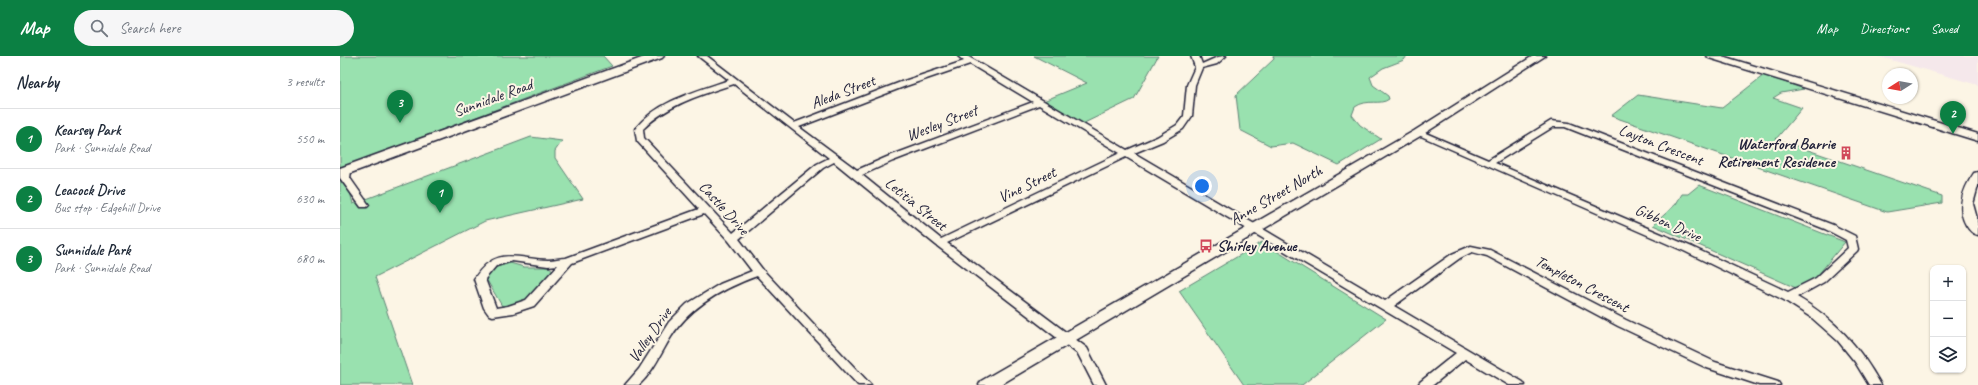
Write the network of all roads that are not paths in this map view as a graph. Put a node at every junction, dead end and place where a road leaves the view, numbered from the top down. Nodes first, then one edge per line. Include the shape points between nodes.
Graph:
1 (658, 56) edge
2 (702, 56) edge
3 (962, 56) edge
4 (1195, 56) edge
5 (1222, 56) edge
6 (1540, 56) edge
7 (1712, 56) edge
8 (971, 61) junction
9 (1199, 67) junction
10 (735, 81) junction
11 (1040, 102) junction
12 (793, 126) junction
13 (1418, 133) junction
14 (1978, 138) edge
15 (1128, 153) junction
16 (835, 158) junction
17 (1489, 163) junction
18 (343, 172) edge
19 (856, 174) junction
20 (1978, 176) edge
21 (364, 205) dead end
22 (705, 210) junction
23 (1254, 227) junction
24 (1978, 231) edge
25 (733, 239) junction
26 (940, 243) junction
27 (568, 261) junction
28 (759, 272) junction
29 (1788, 297) junction
30 (1386, 306) junction
31 (1065, 339) junction
32 (1466, 352) junction
33 (631, 385) edge
34 (865, 385) edge
35 (986, 385) edge
36 (1100, 385) edge
37 (1424, 385) edge
38 (1519, 385) edge
39 (1774, 385) edge
40 (1875, 385) edge

1 - 18 main road, Sunnidale Road
2 - 10 street, Letitia Street
3 - 8 street
4 - 9 street
5 - 9 street
6 - 13 street, Anne Street North
7 - 14 street
8 - 11 street
8 - 12 street, Aleda Street
9 - 15 street, Vine Street via 1191,85 1188,116 1180,127
10 - 12 street, Letitia Street
10 - 22 street, Castle Drive via 662,110 647,119 639,129 640,139
11 - 15 street
11 - 19 street, Wesley Street
12 - 16 street, Letitia Street
13 - 17 street, Gibbon Drive
13 - 23 street, Anne Street North
15 - 23 street
15 - 26 street, Vine Street
16 - 19 street, Letitia Street
16 - 25 street via 820,166
17 - 29 street, Gibbon Drive
17 - 29 street, Layton Crescent via 1551,124 1566,125 1814,221 1851,238 1853,249 1820,280
18 - 21 street
19 - 26 street, Letitia Street
20 - 24 street via 1972,183 1966,211
22 - 25 street, Castle Drive
22 - 27 street
23 - 30 street
23 - 31 street, Anne Street North
25 - 28 street, Castle Drive
26 - 31 street, Letitia Street
27 - 27 street via 548,263 512,258 492,264 479,280 490,308 493,312 530,303
28 - 33 street, Valley Drive via 740,278 696,302 674,324 639,378
28 - 34 street, Castle Drive
29 - 40 street, Gibbon Drive via 1832,329 1857,355
30 - 32 street
30 - 39 street, Templeton Crescent via 1456,256 1471,249 1490,253 1622,323 1711,365
31 - 35 street, Anne Street North
31 - 36 street, Letitia Street via 1083,351
32 - 37 street
32 - 38 street

